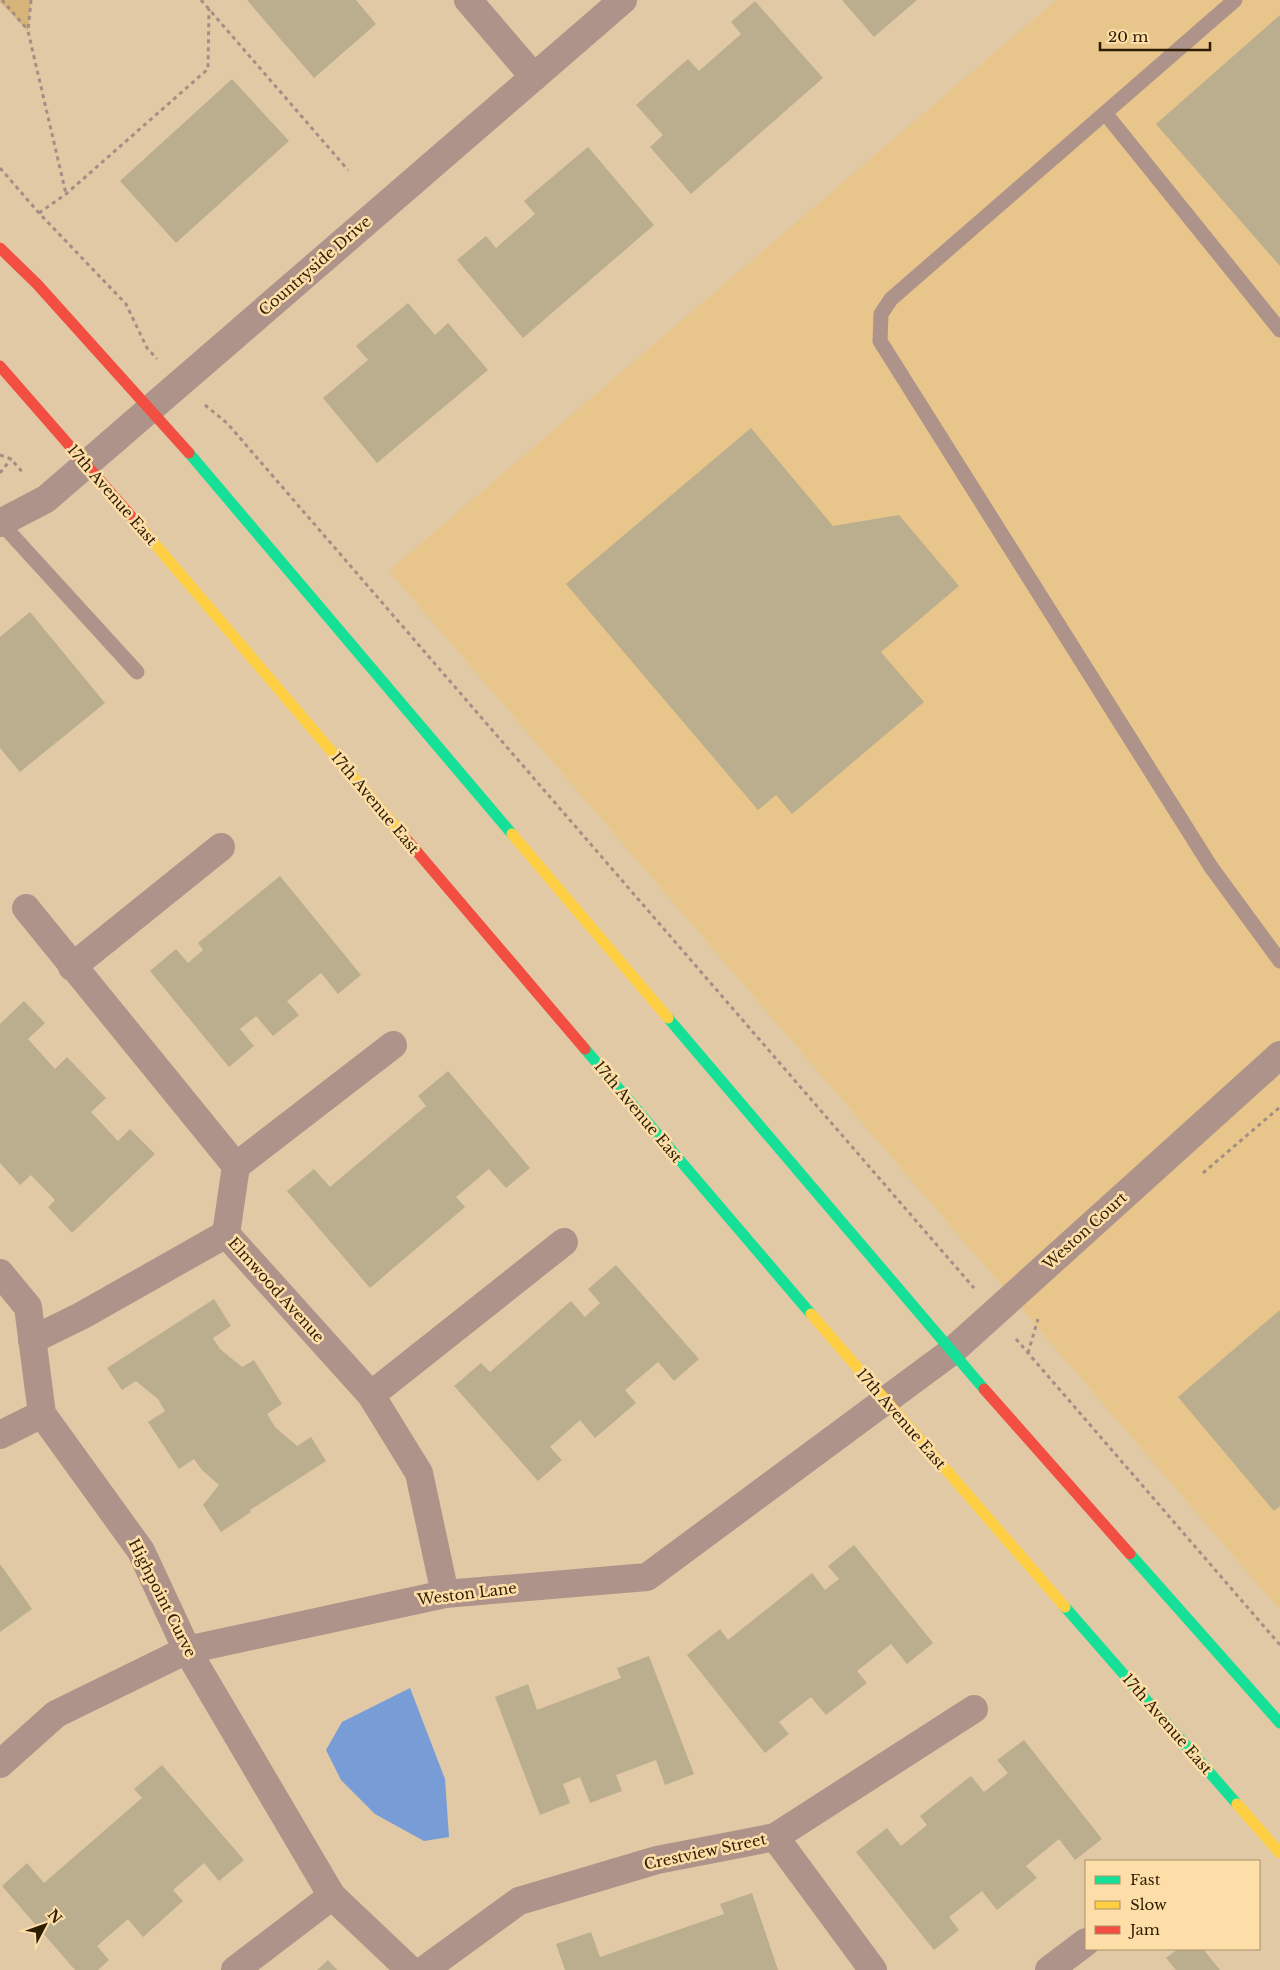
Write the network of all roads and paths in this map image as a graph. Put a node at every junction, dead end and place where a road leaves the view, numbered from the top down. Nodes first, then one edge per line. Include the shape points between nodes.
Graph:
1 (2, 0) edge
2 (31, 0) edge
3 (202, 0) edge
4 (468, 0) edge
5 (623, 0) edge
6 (1235, 0) edge
7 (209, 9) junction
8 (28, 30) junction
9 (534, 77) junction
10 (1105, 113) junction
11 (0, 168) edge
12 (348, 170) dead end
13 (66, 194) junction
14 (39, 213) junction
15 (0, 248) edge
16 (1280, 330) edge
17 (0, 366) edge
18 (179, 383) junction
19 (149, 409) junction
20 (11, 459) dead end
21 (86, 464) junction
22 (0, 473) edge
23 (0, 523) edge
24 (137, 672) dead end
25 (221, 848) dead end
26 (26, 908) dead end
27 (1280, 961) edge
28 (72, 967) junction
29 (393, 1045) dead end
30 (1280, 1056) edge
31 (236, 1166) junction
32 (226, 1234) junction
33 (564, 1242) dead end
34 (0, 1273) edge
35 (994, 1313) junction
36 (32, 1340) junction
37 (951, 1352) junction
38 (371, 1396) junction
39 (885, 1401) junction
40 (42, 1414) junction
41 (0, 1435) edge
42 (445, 1594) junction
43 (1280, 1645) edge
44 (187, 1650) junction
45 (974, 1708) dead end
46 (1280, 1723) edge
47 (0, 1764) edge
48 (775, 1837) junction
49 (1280, 1853) edge
50 (332, 1896) junction
51 (1085, 1943) edge
52 (235, 1970) edge
53 (410, 1970) edge
54 (424, 1970) edge
55 (873, 1970) edge
56 (1049, 1970) edge

1 - 8 path
2 - 8 path
3 - 7 path
4 - 9 street
5 - 9 street, Countryside Drive
6 - 10 lane
7 - 12 path
7 - 13 path via 208,69
8 - 13 path
9 - 18 street, Countryside Drive
10 - 16 lane
10 - 27 lane via 891,299 881,314 880,341 1211,867
11 - 14 path
13 - 14 path
14 - 18 path via 126,304 146,348
15 - 19 street via 37,284
17 - 21 street, 17th Avenue East
18 - 19 street, Countryside Drive
18 - 35 path via 227,423
19 - 21 street, Countryside Drive
19 - 37 street
20 - 22 path
21 - 23 street, Countryside Drive via 46,499
21 - 39 street, 17th Avenue East
23 - 24 lane
25 - 28 street
26 - 28 street
28 - 31 street
29 - 31 street
30 - 35 street, Weston Court
31 - 32 street, Elmwood Avenue
32 - 36 street
32 - 38 street, Elmwood Avenue
33 - 38 street
34 - 36 street, Highpoint Curve via 28,1307
35 - 37 street, Weston Court
35 - 43 path
36 - 40 street, Highpoint Curve
37 - 39 street, Weston Court
37 - 46 street
38 - 42 street, Elmwood Avenue via 419,1473
39 - 42 street, Weston Lane via 647,1577
39 - 49 street, 17th Avenue East
40 - 41 street
40 - 44 street, Highpoint Curve via 141,1551
42 - 44 street, Weston Lane
44 - 47 street, Weston Lane via 56,1714
44 - 50 street, Highpoint Curve
45 - 48 street, Crestview Street
48 - 54 street, Crestview Street via 657,1860 519,1901
48 - 55 street
50 - 52 street
50 - 53 street, Highpoint Curve
51 - 56 street

